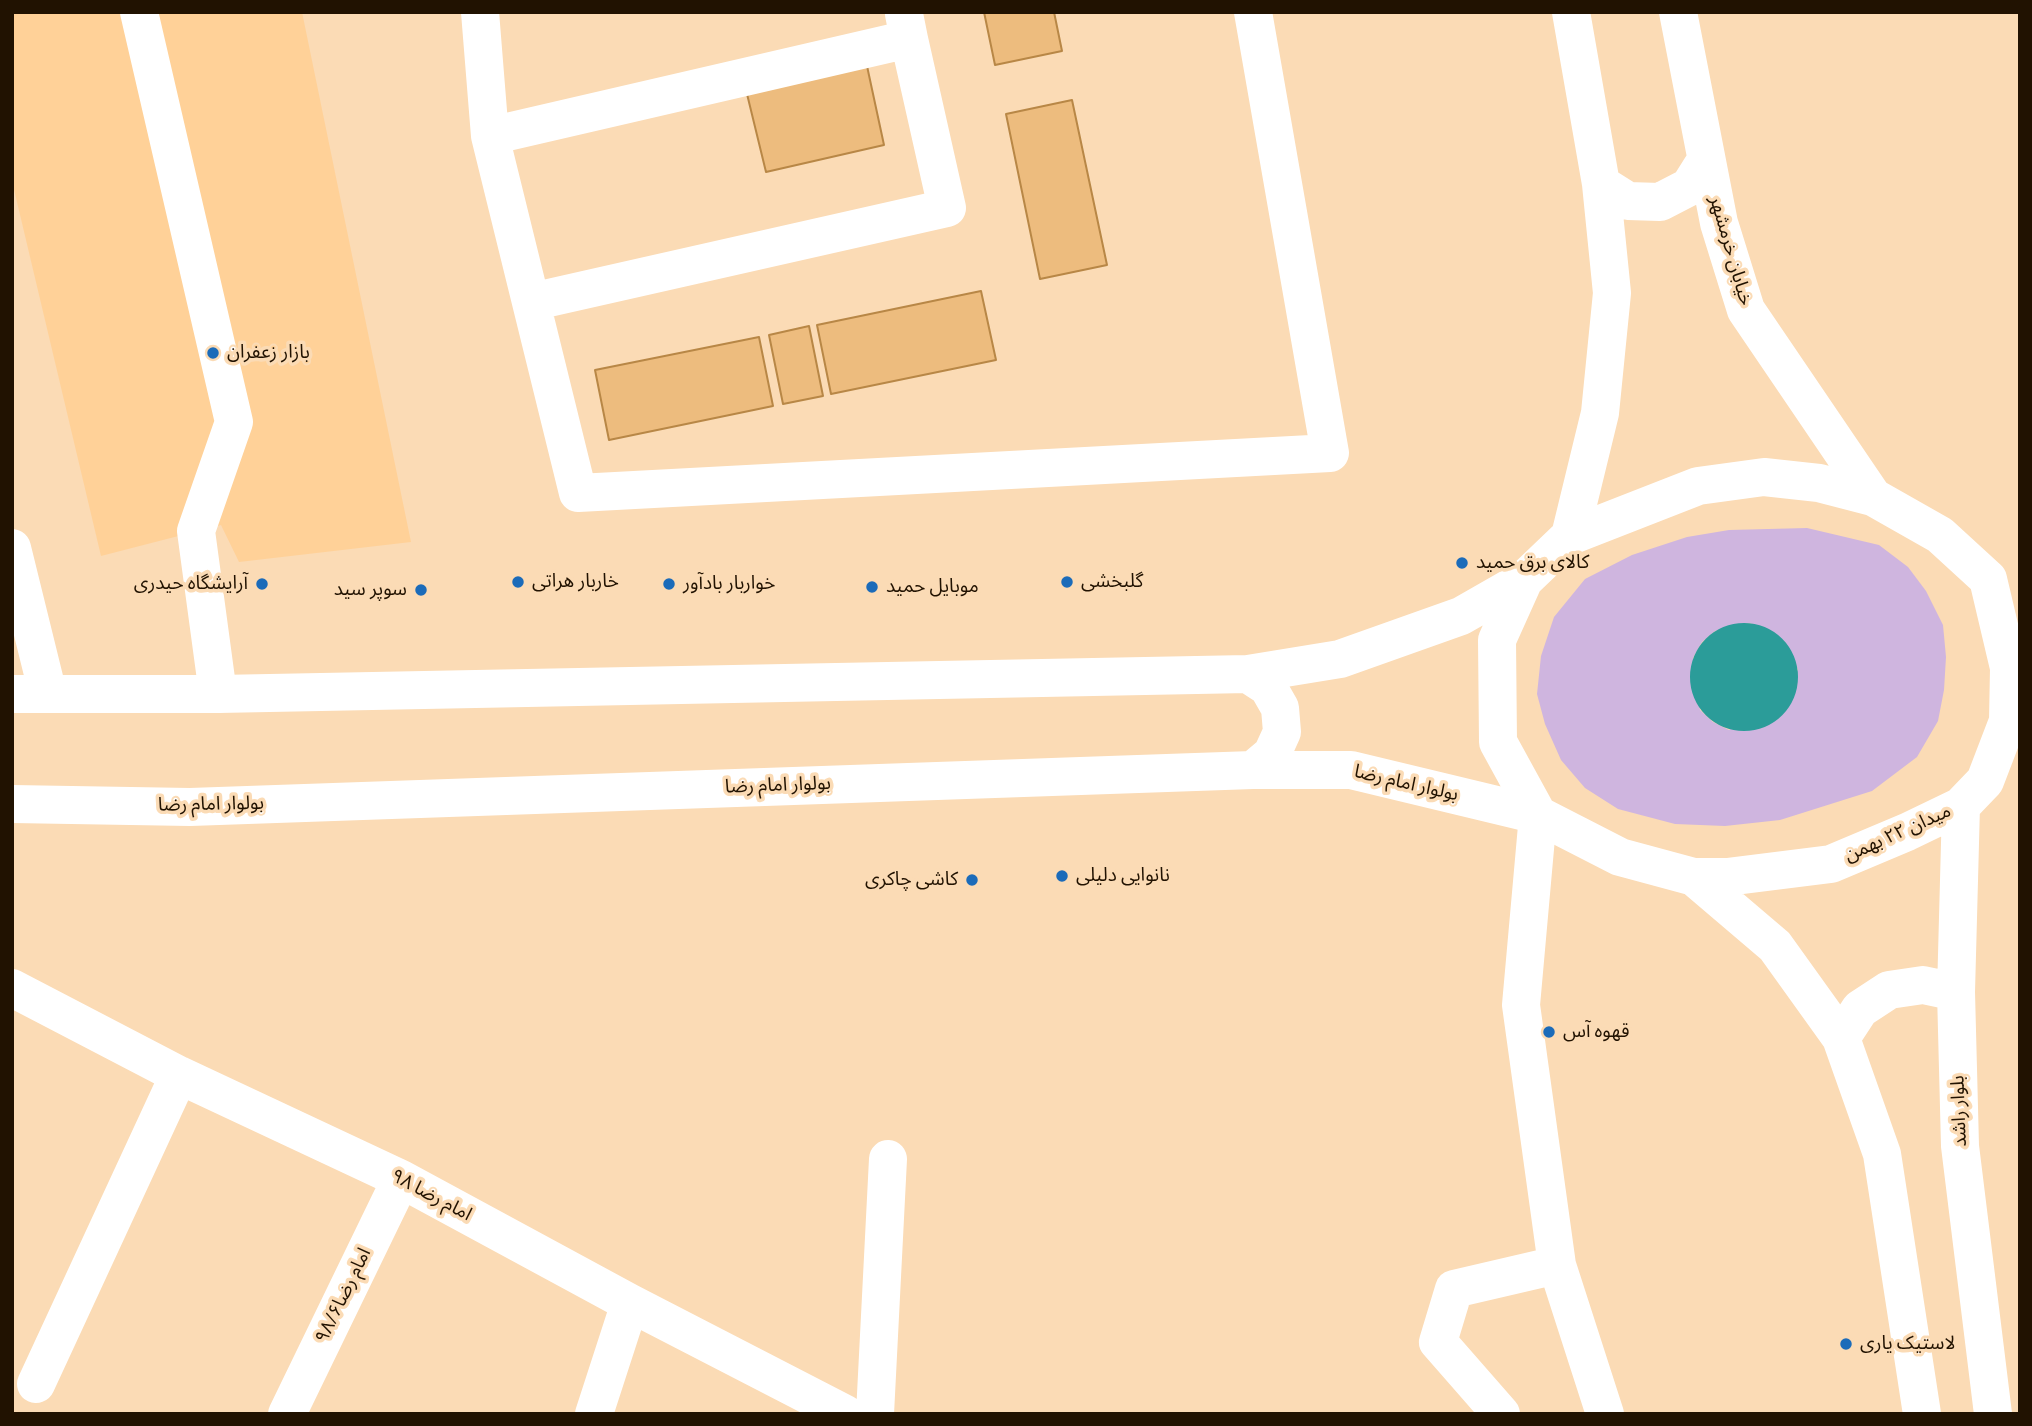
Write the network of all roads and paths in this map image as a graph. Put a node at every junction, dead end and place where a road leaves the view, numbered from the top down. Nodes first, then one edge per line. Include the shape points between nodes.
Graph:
1 (139, 12) edge
2 (480, 12) edge
3 (1253, 12) edge
4 (1571, 12) edge
5 (1678, 12) edge
6 (906, 25) edge
7 (490, 136) junction
8 (1706, 160) junction
9 (1601, 184) junction
10 (531, 302) junction
11 (1873, 497) junction
12 (1570, 536) junction
13 (12, 548) edge
14 (1524, 580) junction
15 (2004, 580) edge
16 (1248, 674) junction
17 (30, 694) edge
18 (218, 694) junction
19 (1253, 770) junction
20 (1989, 786) edge
21 (12, 804) edge
22 (1538, 816) junction
23 (1694, 877) junction
24 (12, 988) edge
25 (1956, 992) junction
26 (1840, 1038) junction
27 (179, 1075) junction
28 (888, 1159) dead end
29 (401, 1179) junction
30 (1557, 1265) junction
31 (630, 1303) junction
32 (36, 1384) dead end
33 (287, 1414) edge
34 (594, 1414) edge
35 (845, 1414) edge
36 (875, 1414) edge
37 (1501, 1414) edge
38 (1605, 1414) edge
39 (1922, 1414) edge
40 (1993, 1414) edge

1 - 18 main road via 234,422 196,531
2 - 7 main road
3 - 10 main road via 1330,453 578,493
4 - 9 main road
5 - 8 main road, خیابان خرمشهر
6 - 7 main road
6 - 10 main road via 947,208
7 - 10 main road
8 - 9 main road via 1689,187 1660,202 1628,201
8 - 11 main road, خیابان خرمشهر via 1719,223 1746,310
9 - 12 main road via 1612,293 1600,413
11 - 12 main road via 1819,482 1764,477 1698,486
11 - 15 main road via 1940,535
12 - 14 main road
13 - 17 main road
14 - 16 main road via 1461,616 1340,659
14 - 22 main road via 1497,640 1498,742
15 - 20 main road via 2008,721
16 - 18 main road
16 - 19 main road via 1268,687 1280,708 1282,732 1272,754
17 - 18 main road
19 - 21 main road, بولوار امام رضا via 190,807
19 - 22 main road, بولوار امام رضا via 1351,770
20 - 23 main road, میدان ۲۲ بهمن via 1907,832 1831,864
20 - 25 main road, بلوار راشد
22 - 23 main road, میدان ۲۲ بهمن via 1620,857
22 - 30 main road via 1521,1005
23 - 26 main road via 1775,946
24 - 27 main road, امام رضا ۹۸
25 - 26 main road via 1923,985 1889,990 1860,1009
25 - 40 main road, بلوار راشد via 1960,1146
26 - 39 main road via 1882,1154
27 - 29 main road, امام رضا ۹۸
27 - 32 main road
28 - 36 main road
29 - 31 main road, امام رضا ۹۸
29 - 33 main road, امام رضا۹۸/۶
30 - 37 main road via 1454,1289 1438,1342
30 - 38 main road
31 - 34 main road
31 - 35 main road, امام رضا ۹۸

